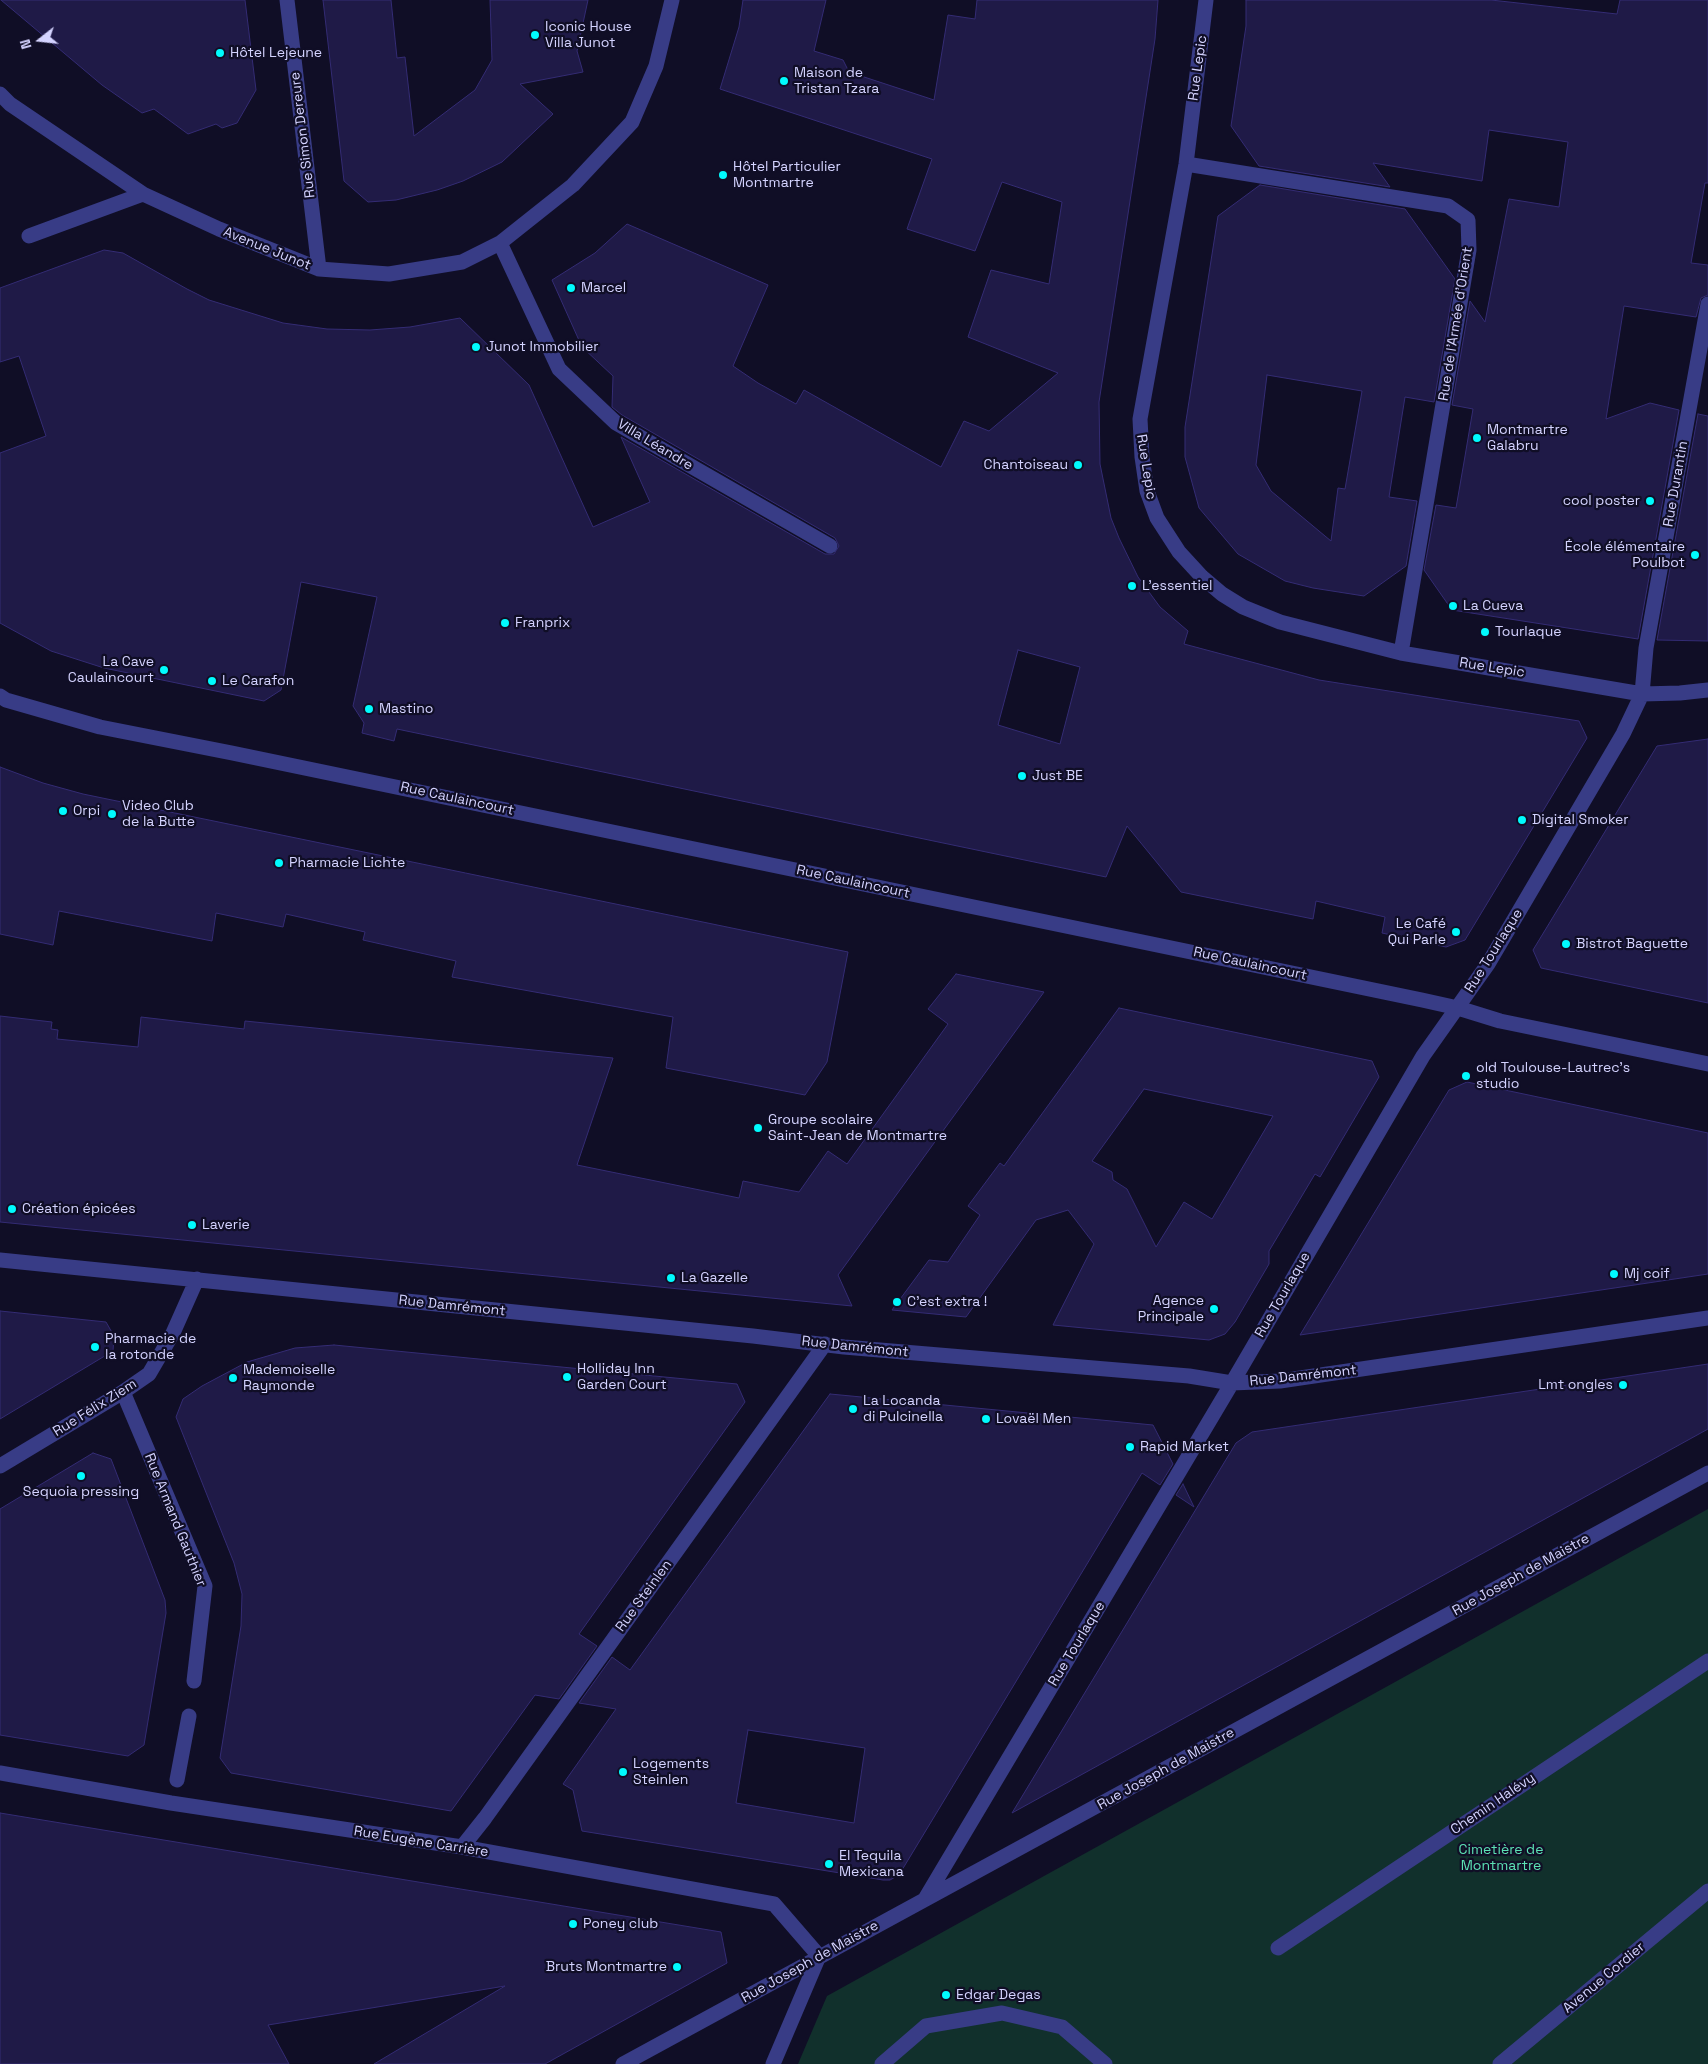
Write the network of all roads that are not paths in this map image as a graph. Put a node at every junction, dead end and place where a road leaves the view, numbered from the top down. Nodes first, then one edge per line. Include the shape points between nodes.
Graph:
1 (287, 0) edge
2 (672, 0) edge
3 (1206, 0) edge
4 (0, 94) edge
5 (1186, 164) junction
6 (143, 194) junction
7 (29, 236) dead end
8 (500, 243) junction
9 (319, 269) junction
10 (1708, 304) edge
11 (830, 546) dead end
12 (1401, 653) junction
13 (1708, 690) edge
14 (1642, 694) junction
15 (0, 696) edge
16 (1458, 1008) junction
17 (1708, 1064) edge
18 (0, 1260) edge
19 (197, 1279) junction
20 (1708, 1318) edge
21 (825, 1344) junction
22 (1232, 1383) junction
23 (123, 1392) junction
24 (0, 1466) edge
25 (1708, 1473) edge
26 (1708, 1661) edge
27 (194, 1681) dead end
28 (190, 1716) dead end
29 (0, 1773) edge
30 (177, 1780) dead end
31 (462, 1848) junction
32 (1708, 1891) edge
33 (925, 1899) junction
34 (1278, 1948) dead end
35 (819, 1956) junction
36 (623, 2064) edge
37 (773, 2064) edge
38 (882, 2064) edge
39 (1104, 2064) edge
40 (1500, 2064) edge

1 - 9 street, Rue Simon Dereure
2 - 8 street, Avenue Junot via 656,66 632,122 573,185
3 - 5 street, Rue Lepic
4 - 6 street, Avenue Junot
5 - 12 street, Rue Lepic via 1140,419 1142,457 1157,518 1179,552 1202,577 1243,607 1280,622
5 - 12 street, Rue de l'Armée d'Orient via 1448,206 1468,220 1469,250
6 - 7 street
6 - 9 street, Avenue Junot via 219,230
8 - 9 street, Avenue Junot via 462,262 389,274
8 - 11 street, Villa Léandre via 560,369 616,423
10 - 14 street, Rue Durantin via 1646,648
12 - 14 street, Rue Lepic
13 - 14 street, Rue Lepic
14 - 16 street, Rue Tourlaque via 1598,777 1488,964
15 - 16 street, Rue Caulaincourt via 100,727
16 - 17 street, Rue Caulaincourt via 1500,1020
16 - 22 street, Rue Tourlaque via 1423,1056
18 - 19 street, Rue Damrémont
19 - 21 street, Rue Damrémont
19 - 23 street, Rue Félix Ziem via 173,1333 149,1374
20 - 22 street, Rue Damrémont via 1280,1381
21 - 22 street, Rue Damrémont via 1189,1376
21 - 31 street, Rue Steinlen
22 - 33 street, Rue Tourlaque
23 - 24 street, Rue Félix Ziem
23 - 27 street, Rue Armand Gauthier via 205,1586
25 - 33 street, Rue Joseph de Maistre
26 - 34 street, Chemin Halévy
28 - 30 street
29 - 31 street, Rue Eugène Carrière
31 - 35 street, Rue Eugène Carrière via 774,1904
32 - 40 street, Avenue Cordier
33 - 35 street, Rue Joseph de Maistre
35 - 36 street, Rue Joseph de Maistre
35 - 37 street
38 - 39 street via 926,2026 1002,2013 1062,2027

